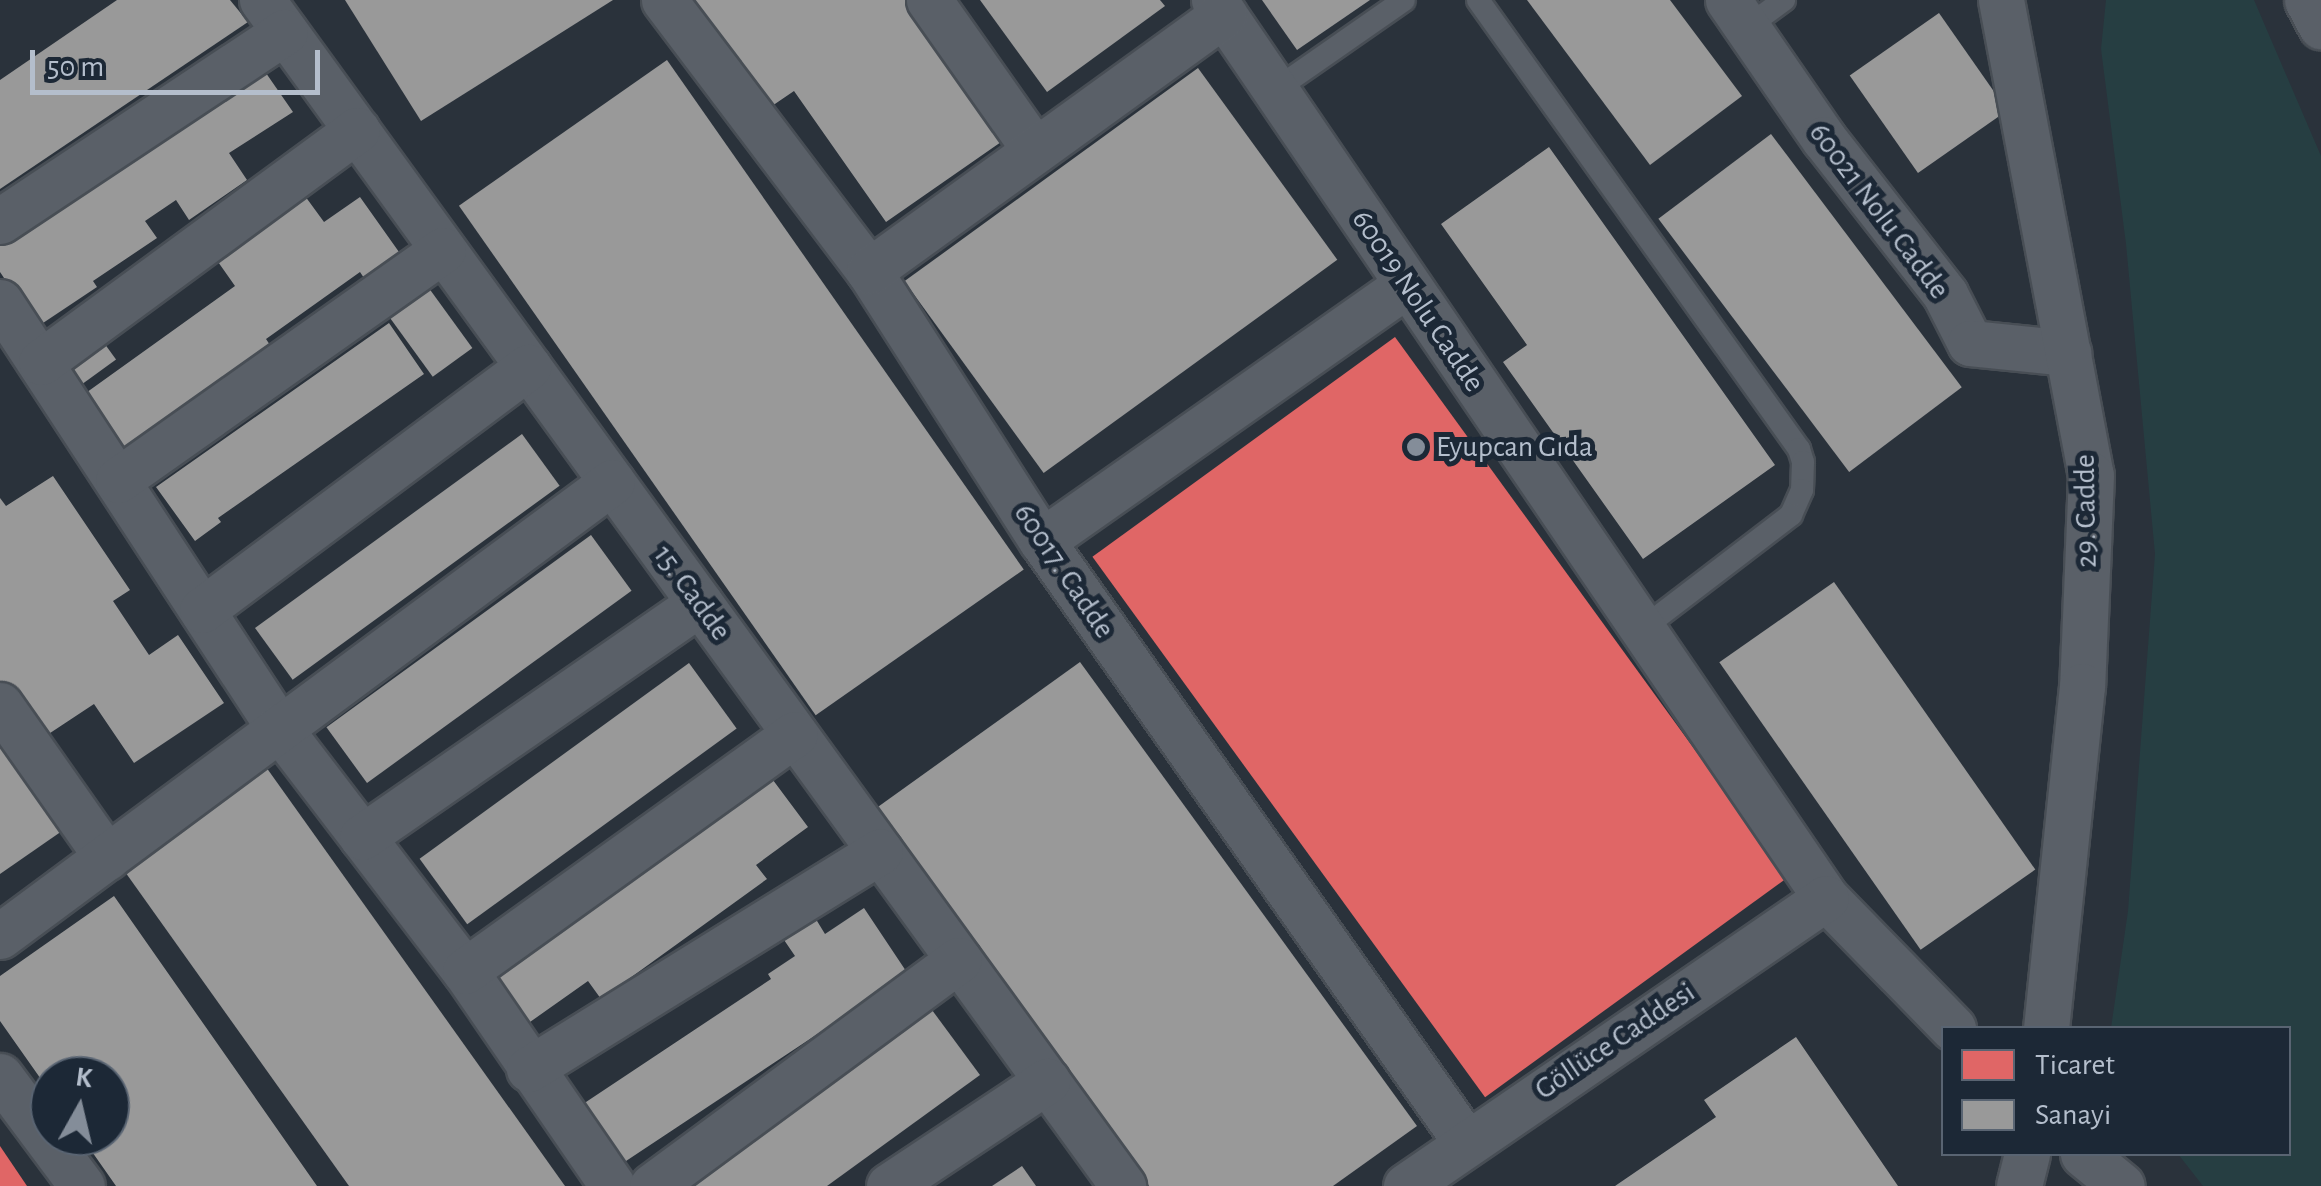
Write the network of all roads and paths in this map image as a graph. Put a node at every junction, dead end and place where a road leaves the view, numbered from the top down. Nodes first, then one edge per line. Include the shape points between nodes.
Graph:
1 (664, 0) edge
2 (929, 0) edge
3 (1404, 0) edge
4 (1478, 0) edge
5 (1784, 0) edge
6 (2001, 0) edge
7 (2307, 0) edge
8 (1219, 7) edge
9 (1738, 13) edge
10 (274, 16) edge
11 (2321, 26) edge
12 (1276, 90) junction
13 (357, 130) junction
14 (1035, 150) junction
15 (0, 221) edge
16 (444, 250) junction
17 (869, 271) junction
18 (1406, 285) junction
19 (0, 302) edge
20 (2068, 353) junction
21 (41, 362) junction
22 (528, 367) junction
23 (118, 480) junction
24 (612, 482) junction
25 (1042, 541) junction
26 (700, 603) junction
27 (202, 610) junction
28 (1642, 629) junction
29 (0, 705) edge
30 (279, 728) junction
31 (795, 734) junction
32 (362, 837) junction
33 (880, 851) junction
34 (107, 856) junction
35 (1826, 898) junction
36 (0, 936) edge
37 (959, 960) junction
38 (465, 971) junction
39 (1951, 1026) edge
40 (2046, 1026) edge
41 (530, 1069) junction
42 (0, 1076) edge
43 (1047, 1082) junction
44 (1466, 1142) junction
45 (2027, 1156) edge
46 (2085, 1156) edge
47 (82, 1186) edge
48 (614, 1186) edge
49 (652, 1186) edge
50 (889, 1186) edge
51 (1123, 1186) edge
52 (1406, 1186) edge
53 (2019, 1186) edge
54 (2122, 1186) edge

1 - 17 street, 60017. Cadde
2 - 14 street
3 - 12 lane
4 - 28 lane via 1802,462 1802,490 1792,515
5 - 9 lane
6 - 20 street, 29. Cadde
7 - 11 street
8 - 12 street, 60019 Nolu Cadde
8 - 14 street
9 - 20 street, 60021 Nolu Cadde via 1824,140 1945,294 1970,343
10 - 13 street, 15. Cadde
10 - 15 street
12 - 18 street, 60019 Nolu Cadde
13 - 16 street, 15. Cadde
13 - 21 street
14 - 17 street
16 - 22 street, 15. Cadde
16 - 23 street
17 - 25 street, 60017. Cadde
18 - 25 street
18 - 28 street, 60019 Nolu Cadde
19 - 21 street
20 - 40 street, 29. Cadde via 2091,475 2082,686
21 - 23 street
22 - 24 street, 15. Cadde
22 - 27 street
23 - 27 street
24 - 26 street, 15. Cadde
24 - 30 street
25 - 44 street, 60017. Cadde
26 - 31 street, 15. Cadde
26 - 32 street
27 - 30 street
28 - 35 street, 60019 Nolu Cadde
29 - 34 street
30 - 32 street
30 - 34 street
31 - 33 street, 15. Cadde
31 - 38 street
32 - 38 street
33 - 37 street, 15. Cadde
33 - 41 street
34 - 36 street
35 - 39 street, 60019 Nolu Cadde
35 - 44 street, Göllüce Caddesi
37 - 43 street, 15. Cadde
37 - 49 street
38 - 41 street
41 - 48 street
42 - 47 street
43 - 50 street
43 - 51 street, 15. Cadde
44 - 52 street, Göllüce Caddesi
45 - 53 street
46 - 54 street

